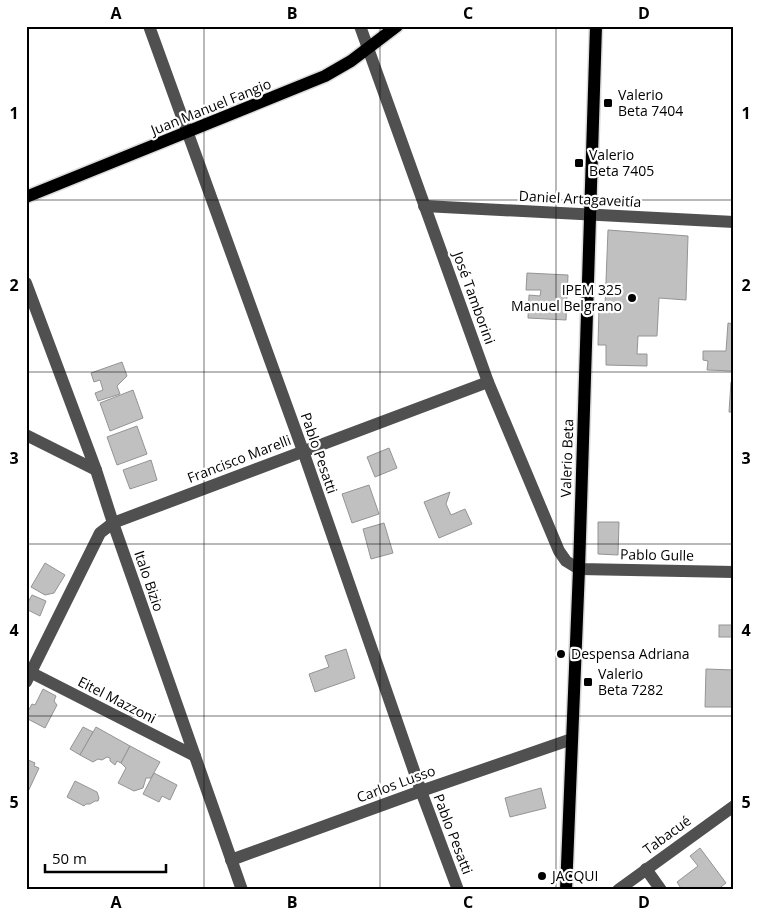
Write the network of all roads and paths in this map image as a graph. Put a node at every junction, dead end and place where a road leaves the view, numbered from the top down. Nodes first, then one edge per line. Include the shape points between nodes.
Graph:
1 (150, 26) edge
2 (360, 26) edge
3 (396, 26) edge
4 (596, 26) edge
5 (368, 48) junction
6 (187, 132) junction
7 (26, 197) edge
8 (424, 206) junction
9 (590, 215) junction
10 (734, 222) edge
11 (26, 283) edge
12 (488, 382) junction
13 (26, 435) edge
14 (303, 451) junction
15 (96, 470) junction
16 (113, 523) junction
17 (579, 569) junction
18 (734, 572) edge
19 (28, 675) edge
20 (572, 739) junction
21 (195, 756) junction
22 (421, 792) junction
23 (734, 806) edge
24 (231, 860) junction
25 (646, 869) junction
26 (242, 890) edge
27 (458, 890) edge
28 (566, 890) edge
29 (618, 890) edge
30 (661, 890) edge

1 - 6 street, Pablo Pesatti
2 - 5 street, José Tamborini
3 - 5 main road, Juan Manuel Fangio
4 - 9 main road, Valerio Beta
5 - 6 main road, Juan Manuel Fangio via 325,76
5 - 8 street, José Tamborini
6 - 7 main road, Juan Manuel Fangio
6 - 14 street, Pablo Pesatti
8 - 9 street, Daniel Artagaveitía
8 - 12 street, José Tamborini
9 - 10 street, Daniel Artagaveitía
9 - 17 main road, Valerio Beta
11 - 15 street, Italo Bizio
12 - 14 street, Francisco Marelli
12 - 17 street, José Tamborini via 559,551 566,561
13 - 15 street
14 - 16 street, Francisco Marelli
14 - 22 street, Pablo Pesatti
15 - 16 street, Italo Bizio
16 - 19 street via 100,533
16 - 21 street, Italo Bizio
17 - 18 street, Pablo Gulle
17 - 20 main road, Valerio Beta
19 - 21 street, Eitel Mazzoni
20 - 22 street, Carlos Lusso
20 - 28 main road, Valerio Beta
21 - 24 street, Italo Bizio
22 - 24 street, Carlos Lusso
22 - 27 street, Pablo Pesatti
23 - 25 street, Tabacué
24 - 26 street, Italo Bizio
25 - 29 street, Tabacué
25 - 30 street

